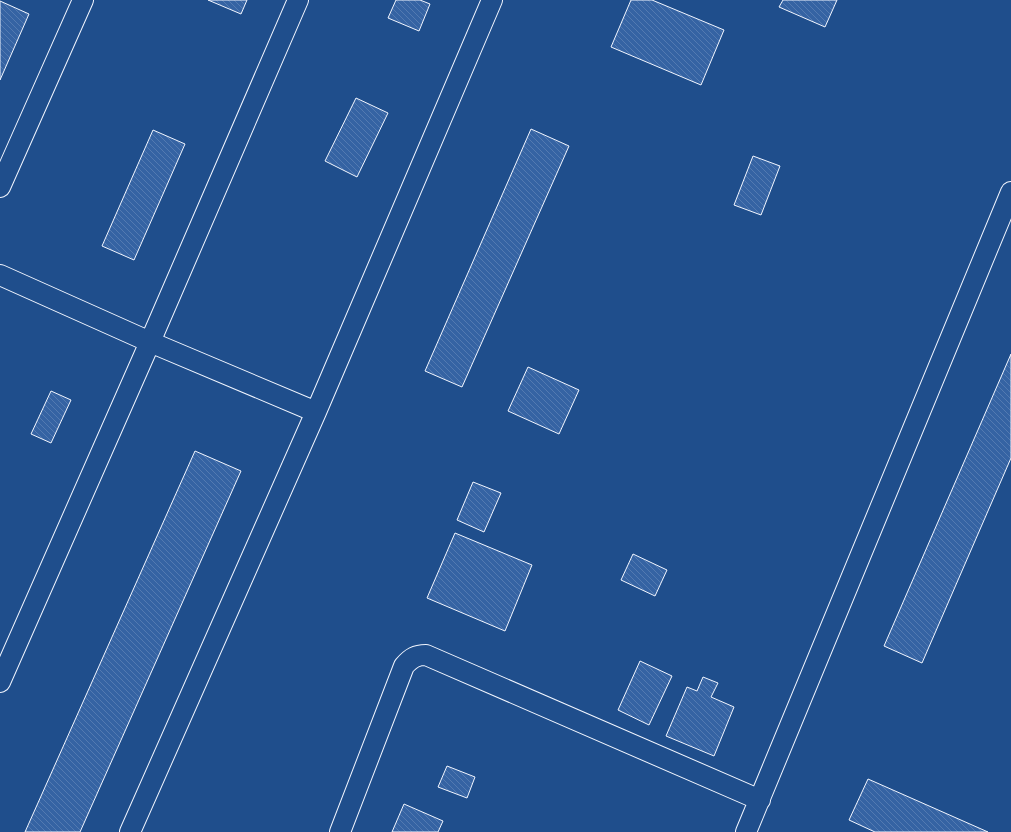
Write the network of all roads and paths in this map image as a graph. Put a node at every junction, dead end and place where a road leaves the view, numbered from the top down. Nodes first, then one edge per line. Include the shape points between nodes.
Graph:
1 (83, 0) edge
2 (298, 0) edge
3 (492, 0) edge
4 (0, 187) edge
5 (1011, 192) edge
6 (0, 275) edge
7 (150, 342) junction
8 (316, 412) junction
9 (0, 682) edge
10 (760, 800) junction
11 (130, 832) edge
12 (340, 832) edge
13 (746, 832) edge

1 - 4 street
2 - 7 street
3 - 8 street
5 - 10 street
6 - 7 street
7 - 8 street
7 - 9 street
8 - 11 street
10 - 12 street via 434,657 417,655 404,666
10 - 13 street

